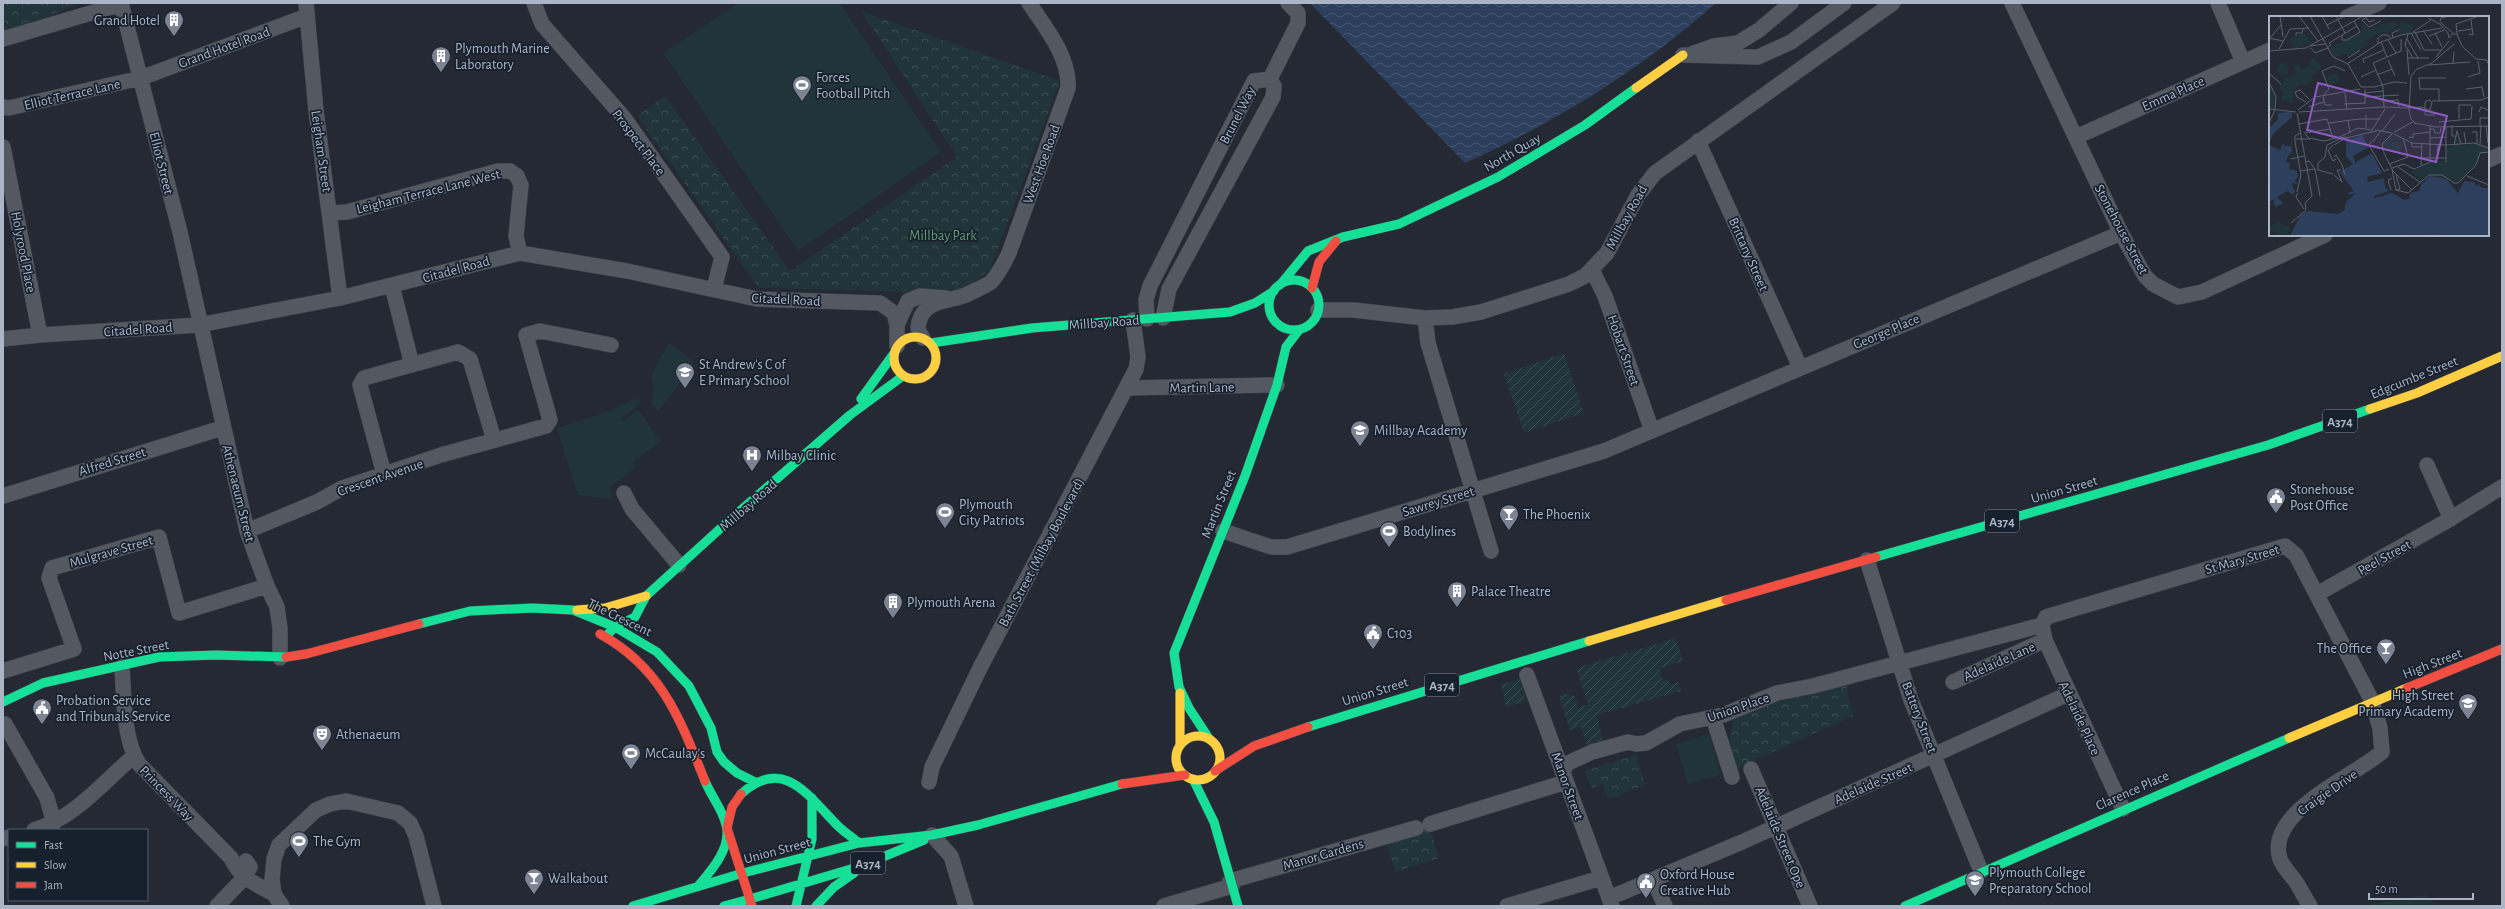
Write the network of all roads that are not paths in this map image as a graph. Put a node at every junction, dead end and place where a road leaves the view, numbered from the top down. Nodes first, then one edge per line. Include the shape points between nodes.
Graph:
1 (534, 3) edge
2 (1029, 3) edge
3 (1288, 3) edge
4 (1791, 3) edge
5 (1844, 3) edge
6 (1893, 3) edge
7 (2012, 3) edge
8 (2218, 3) edge
9 (2379, 3) edge
10 (121, 4) edge
11 (306, 10) edge
12 (2349, 16) edge
13 (3, 39) edge
14 (2269, 50) edge
15 (1683, 55) junction
16 (2243, 62) junction
17 (141, 78) junction
18 (1270, 79) junction
19 (3, 106) edge
20 (2076, 137) junction
21 (1698, 141) junction
22 (3, 147) edge
23 (2502, 154) edge
24 (2489, 160) edge
25 (330, 213) junction
26 (2121, 233) junction
27 (2324, 236) edge
28 (1339, 239) junction
29 (520, 253) junction
30 (1592, 270) junction
31 (392, 286) junction
32 (1277, 288) junction
33 (1312, 288) junction
34 (714, 289) junction
35 (340, 298) junction
36 (948, 298) junction
37 (1318, 310) junction
38 (1230, 312) junction
39 (1250, 314) dead end
40 (1262, 317) dead end
41 (1163, 318) junction
42 (1425, 318) junction
43 (1140, 320) junction
44 (1278, 324) junction
45 (199, 325) junction
46 (897, 325) junction
47 (1299, 330) junction
48 (40, 335) junction
49 (979, 337) junction
50 (3, 339) edge
51 (927, 341) junction
52 (611, 345) dead end
53 (896, 349) junction
54 (959, 349) dead end
55 (2502, 356) edge
56 (946, 358) dead end
57 (412, 365) junction
58 (1800, 367) junction
59 (934, 368) junction
60 (904, 376) junction
61 (1277, 385) junction
62 (1127, 388) junction
63 (850, 415) junction
64 (222, 428) junction
65 (1652, 431) junction
66 (494, 440) junction
67 (2268, 445) joint
68 (2427, 465) dead end
69 (384, 474) junction
70 (2502, 487) edge
71 (1473, 490) junction
72 (624, 493) dead end
73 (3, 496) edge
74 (2452, 519) junction
75 (247, 531) junction
76 (1223, 531) junction
77 (1491, 550) dead end
78 (1867, 560) junction
79 (679, 565) junction
80 (266, 586) junction
81 (2317, 594) junction
82 (646, 596) junction
83 (545, 609) junction
84 (573, 610) junction
85 (636, 617) junction
86 (565, 619) dead end
87 (2042, 625) junction
88 (615, 627) junction
89 (588, 629) dead end
90 (606, 637) junction
91 (640, 640) junction
92 (2045, 640) junction
93 (348, 642) joint
94 (2502, 649) edge
95 (280, 658) junction
96 (1901, 663) junction
97 (122, 667) junction
98 (3, 671) edge
99 (1527, 675) dead end
100 (1953, 682) dead end
101 (1180, 690) junction
102 (2068, 694) junction
103 (2372, 701) junction
104 (3, 702) edge
105 (1713, 717) junction
106 (5, 724) dead end
107 (1275, 737) junction
108 (1210, 739) junction
109 (1245, 740) dead end
110 (1226, 741) dead end
111 (1175, 751) junction
112 (134, 756) junction
113 (1934, 756) junction
114 (1751, 769) dead end
115 (1214, 772) junction
116 (1136, 773) dead end
117 (1189, 777) junction
118 (1564, 777) junction
119 (1732, 777) dead end
120 (756, 782) junction
121 (929, 782) dead end
122 (1112, 785) junction
123 (1212, 786) dead end
124 (812, 798) junction
125 (1212, 798) dead end
126 (2123, 809) junction
127 (54, 823) junction
128 (1430, 824) dead end
129 (1777, 826) junction
130 (727, 828) junction
131 (1416, 828) dead end
132 (39, 829) edge
133 (1216, 829) junction
134 (932, 836) junction
135 (859, 843) junction
136 (810, 856) junction
137 (231, 858) junction
138 (274, 859) junction
139 (876, 860) junction
140 (246, 862) junction
141 (1981, 870) junction
142 (1676, 871) joint
143 (743, 873) junction
144 (245, 877) junction
145 (1601, 878) junction
146 (1654, 881) junction
147 (1231, 883) junction
148 (802, 884) junction
149 (699, 885) junction
150 (278, 900) edge
151 (751, 902) edge
152 (1610, 902) edge
153 (217, 906) edge
154 (434, 906) edge
155 (633, 906) edge
156 (724, 906) edge
157 (796, 906) edge
158 (816, 906) edge
159 (966, 906) edge
160 (1164, 906) edge
161 (1238, 906) edge
162 (1507, 906) edge
163 (1664, 906) edge
164 (1810, 906) edge
165 (1905, 906) edge
166 (2310, 906) edge

1 - 34 street, Prospect Place via 542,24 625,119 722,257
2 - 36 street, West Hoe Road via 1054,41 1066,67 1069,76 1068,88 1009,253 1000,270 981,288
3 - 18 street via 1298,13 1298,23
4 - 15 street via 1759,30 1738,43 1722,44
5 - 15 street via 1792,42 1758,57
6 - 21 street, Millbay Road
7 - 20 street, Stonehouse Street
8 - 16 street
9 - 12 street
10 - 13 street
10 - 17 street, Elliot Street
11 - 17 street, Grand Hotel Road
11 - 25 street, Leigham Street
14 - 16 street, Emma Place
15 - 28 main road, North Quay via 1584,125 1498,177 1399,224
16 - 20 street, Emma Place
17 - 19 street, Elliot Terrace Lane via 9,108
17 - 45 street, Elliot Street via 180,232
18 - 41 street, Brunel Way via 1274,86 1273,97 1169,289
18 - 43 street, Brunel Way via 1254,81 1150,286
20 - 26 street, Stonehouse Street
21 - 30 street, Millbay Road via 1647,181 1607,254
21 - 58 street, Brittany Street
22 - 48 street, Holyrood Place
23 - 24 street
25 - 29 street, Leigham Terrace Lane West via 347,212 498,171 510,171 517,176 521,185 516,236
25 - 35 street, Leigham Street
26 - 27 street, Stonehouse Street via 2145,276 2153,284 2178,296 2202,292
26 - 58 street, George Place
28 - 32 main road, North Quay via 1308,251
28 - 33 main road, North Quay via 1325,251 1316,266
29 - 31 street, Citadel Road
29 - 34 street, Citadel Road
30 - 42 street, Millbay Road via 1569,284 1548,292 1481,312
30 - 65 street, Hobart Street via 1605,296
31 - 35 street, Citadel Road
31 - 57 street
32 - 33 main road via 1289,281 1299,281
32 - 38 main road, Millbay Road via 1255,303
32 - 44 main road via 1270,298 1270,312
33 - 37 main road via 1317,295
34 - 46 street, Citadel Road via 757,299 880,303 894,314
35 - 45 street, Citadel Road
36 - 46 street, West Hoe Road via 920,296 908,301
36 - 51 street, West Hoe Road via 930,306 921,315 918,332
37 - 42 street, Millbay Road via 1354,310
37 - 47 main road via 1312,323
38 - 39 main road, Millbay Road
38 - 41 main road, Millbay Road
40 - 44 main road
41 - 43 main road, Millbay Road
42 - 71 street via 1428,343
43 - 49 main road, Millbay Road via 1032,328
43 - 62 street, Bath Street (Milbay Boulevard) via 1136,369
44 - 47 main road via 1284,328
45 - 48 street, Citadel Road
45 - 64 street, Athenaeum Street
46 - 53 street, West Hoe Road
47 - 61 main road, Martin Street via 1286,347
48 - 50 street, Citadel Road
49 - 51 main road, Millbay Road
49 - 54 main road, Millbay Road
51 - 53 main road via 908,338
51 - 59 main road via 936,353
52 - 66 street, Crescent Avenue via 540,331 526,335 550,420 546,426
53 - 60 main road via 894,362
53 - 63 main road, Millbay Road
55 - 67 main road, Edgcumbe Street / A374 via 2417,393
56 - 59 main road
57 - 66 street via 458,352 470,359
57 - 69 street via 364,378 360,385
58 - 65 street, George Place
59 - 60 main road via 930,373 917,379
60 - 63 main road, Millbay Road
61 - 62 street, Martin Lane
61 - 76 main road, Martin Street
62 - 121 street, Bath Street (Milbay Boulevard) via 980,668 932,767
63 - 79 main road, Millbay Road
64 - 73 street, Alfred Street
64 - 75 street, Athenaeum Street
65 - 71 street, Sawrey Street via 1604,451
66 - 69 street, Crescent Avenue
67 - 78 main road, Union Street / A374
68 - 74 street
69 - 75 street, Crescent Avenue via 342,488 317,502
70 - 74 street, Peel Street
71 - 76 street, Sawrey Street via 1278,548
71 - 77 street
72 - 79 street via 632,509
74 - 81 street, Peel Street
75 - 80 street, Athenaeum Street
76 - 101 main road, Martin Street via 1174,653 1173,666
78 - 96 street, Battery Street
78 - 107 main road, Union Street / A374
79 - 82 main road, Millbay Road
80 - 95 street, Athenaeum Street via 277,607
80 - 98 street, Mulgrave Street via 179,613 159,537 52,568 49,578 74,648
81 - 87 street, St Mary Street via 2296,555 2285,546 2046,617
81 - 103 street, St Mary Street
82 - 84 main road, Millbay Road via 605,608
82 - 85 main road, Millbay Road
83 - 84 main road, The Crescent
83 - 86 main road, The Crescent
83 - 93 main road, The Crescent via 493,608 470,611
84 - 88 main road, The Crescent
85 - 88 main road
85 - 91 main road
87 - 92 street, Adelaide Place
87 - 96 street
88 - 90 main road
88 - 91 main road, The Crescent
89 - 90 main road, The Crescent
90 - 130 main road, The Crescent via 632,655 649,672 673,707
91 - 120 main road, The Crescent via 657,652 689,686 711,728 717,752 724,762 737,773
92 - 100 street, Adelaide Lane
92 - 102 street, Adelaide Place
93 - 95 main road, Notte Street
94 - 103 main road, High Street via 2460,668
95 - 97 main road, Notte Street via 171,656
96 - 105 street, Union Place via 1777,693
96 - 113 street, Battery Street via 1911,700
97 - 104 main road, Notte Street via 43,683
97 - 112 street, Princess Way via 125,713
99 - 118 street, Manor Street
101 - 108 main road, Martin Street via 1189,710
101 - 111 main road, Martin Street
102 - 113 street, Adelaide Street
102 - 126 street, Adelaide Place
103 - 126 main road, Clarence Place
103 - 166 street, Craigie Drive via 2380,728 2382,752 2299,809 2286,822 2281,836 2280,859
105 - 118 street, Union Place via 1670,728 1646,743 1628,742 1592,752 1568,763
105 - 119 street
106 - 127 street via 47,798
107 - 109 main road, Union Street / A374
107 - 115 main road, Union Street / A374 via 1254,746
108 - 110 main road
108 - 111 main road via 1195,735 1185,739
108 - 115 main road via 1219,753 1219,764
111 - 117 main road via 1179,770
112 - 127 street via 80,806
112 - 137 street, Princess Way via 146,772
113 - 129 street, Adelaide Street
113 - 141 street, Battery Street
114 - 129 street, Adelaide Street Ope
115 - 117 main road via 1205,778
115 - 123 main road
116 - 122 main road, Union Street / A374
117 - 122 main road, Union Street / A374
117 - 133 main road via 1201,790
118 - 128 street
118 - 145 street, Manor Street
120 - 124 main road, A374 via 786,780 801,786
120 - 130 main road, A374 via 741,793 732,807
122 - 134 main road, Union Street / A374 via 1001,819
124 - 135 main road, A374 via 839,827
124 - 136 main road via 814,818
125 - 133 main road
126 - 141 main road, Clarence Place
127 - 132 street
129 - 142 street, Adelaide Street
129 - 164 street, Adelaide Street Ope
130 - 143 main road, The Crescent
130 - 149 main road via 723,850 711,872
131 - 147 street, Manor Gardens
133 - 147 main road
134 - 135 main road, Union Street / A374 via 889,838
134 - 139 main road, Union Street / A374
134 - 159 street via 951,856
135 - 136 main road, Union Street / A374
136 - 143 main road, Union Street / A374
136 - 148 main road
137 - 140 street
137 - 144 street, Princess Way via 235,868
138 - 140 street
138 - 150 street
138 - 154 street via 279,845 289,833 316,810 330,804 346,801 398,813 410,823 416,836
139 - 148 main road, Union Street / A374
139 - 158 main road via 834,887
140 - 144 street via 250,867
141 - 165 main road, Clarence Place
142 - 146 street, Manor Street
143 - 149 main road, Union Street
143 - 151 main road, The Crescent
144 - 150 street, Princess Way
144 - 153 street
145 - 152 street, Manor Street
145 - 162 street
146 - 152 street, Manor Street
146 - 163 street
147 - 160 street, Manor Gardens
147 - 161 main road
148 - 151 main road, Union Street / A374
148 - 157 main road
149 - 155 main road, Union Street
151 - 156 main road, Union Street

